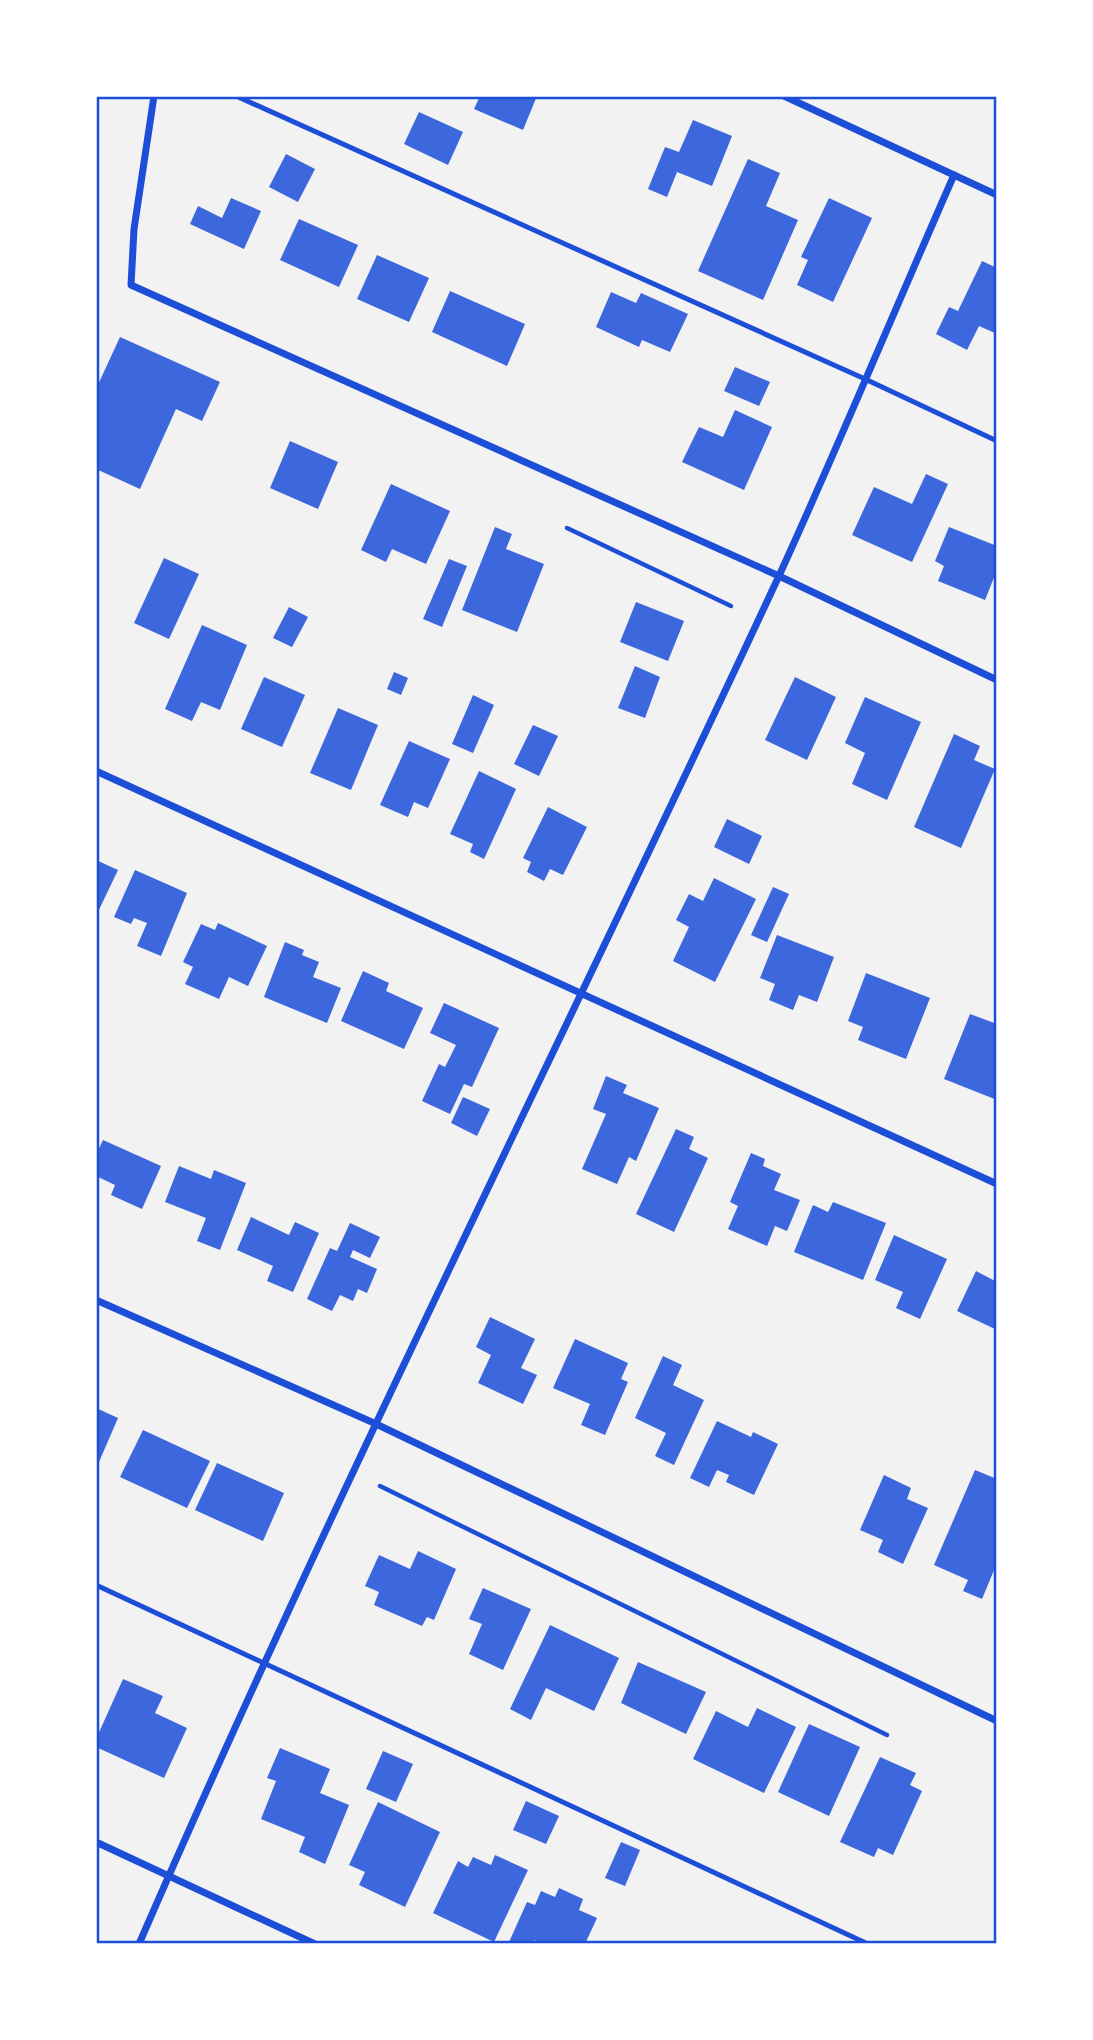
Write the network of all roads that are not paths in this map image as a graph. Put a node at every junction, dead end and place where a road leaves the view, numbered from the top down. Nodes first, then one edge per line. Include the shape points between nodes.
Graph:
1 (154, 96) edge
2 (236, 96) edge
3 (784, 96) edge
4 (954, 175) junction
5 (997, 195) edge
6 (865, 379) junction
7 (997, 441) edge
8 (779, 576) junction
9 (997, 680) edge
10 (96, 771) edge
11 (581, 993) junction
12 (997, 1184) edge
13 (96, 1300) edge
14 (374, 1423) junction
15 (96, 1585) edge
16 (265, 1663) junction
17 (997, 1721) edge
18 (96, 1842) edge
19 (168, 1875) junction
20 (139, 1944) edge
21 (315, 1944) edge
22 (868, 1944) edge

1 - 8 street via 134,229 131,285
2 - 6 lane
3 - 4 street
4 - 5 street
4 - 6 street
6 - 7 lane
6 - 8 street
8 - 9 street
8 - 11 street
10 - 11 street
11 - 12 street
11 - 14 street
13 - 14 street
14 - 16 street
14 - 17 street
15 - 16 lane
16 - 19 street
16 - 22 lane
18 - 19 street
19 - 20 street
19 - 21 street

